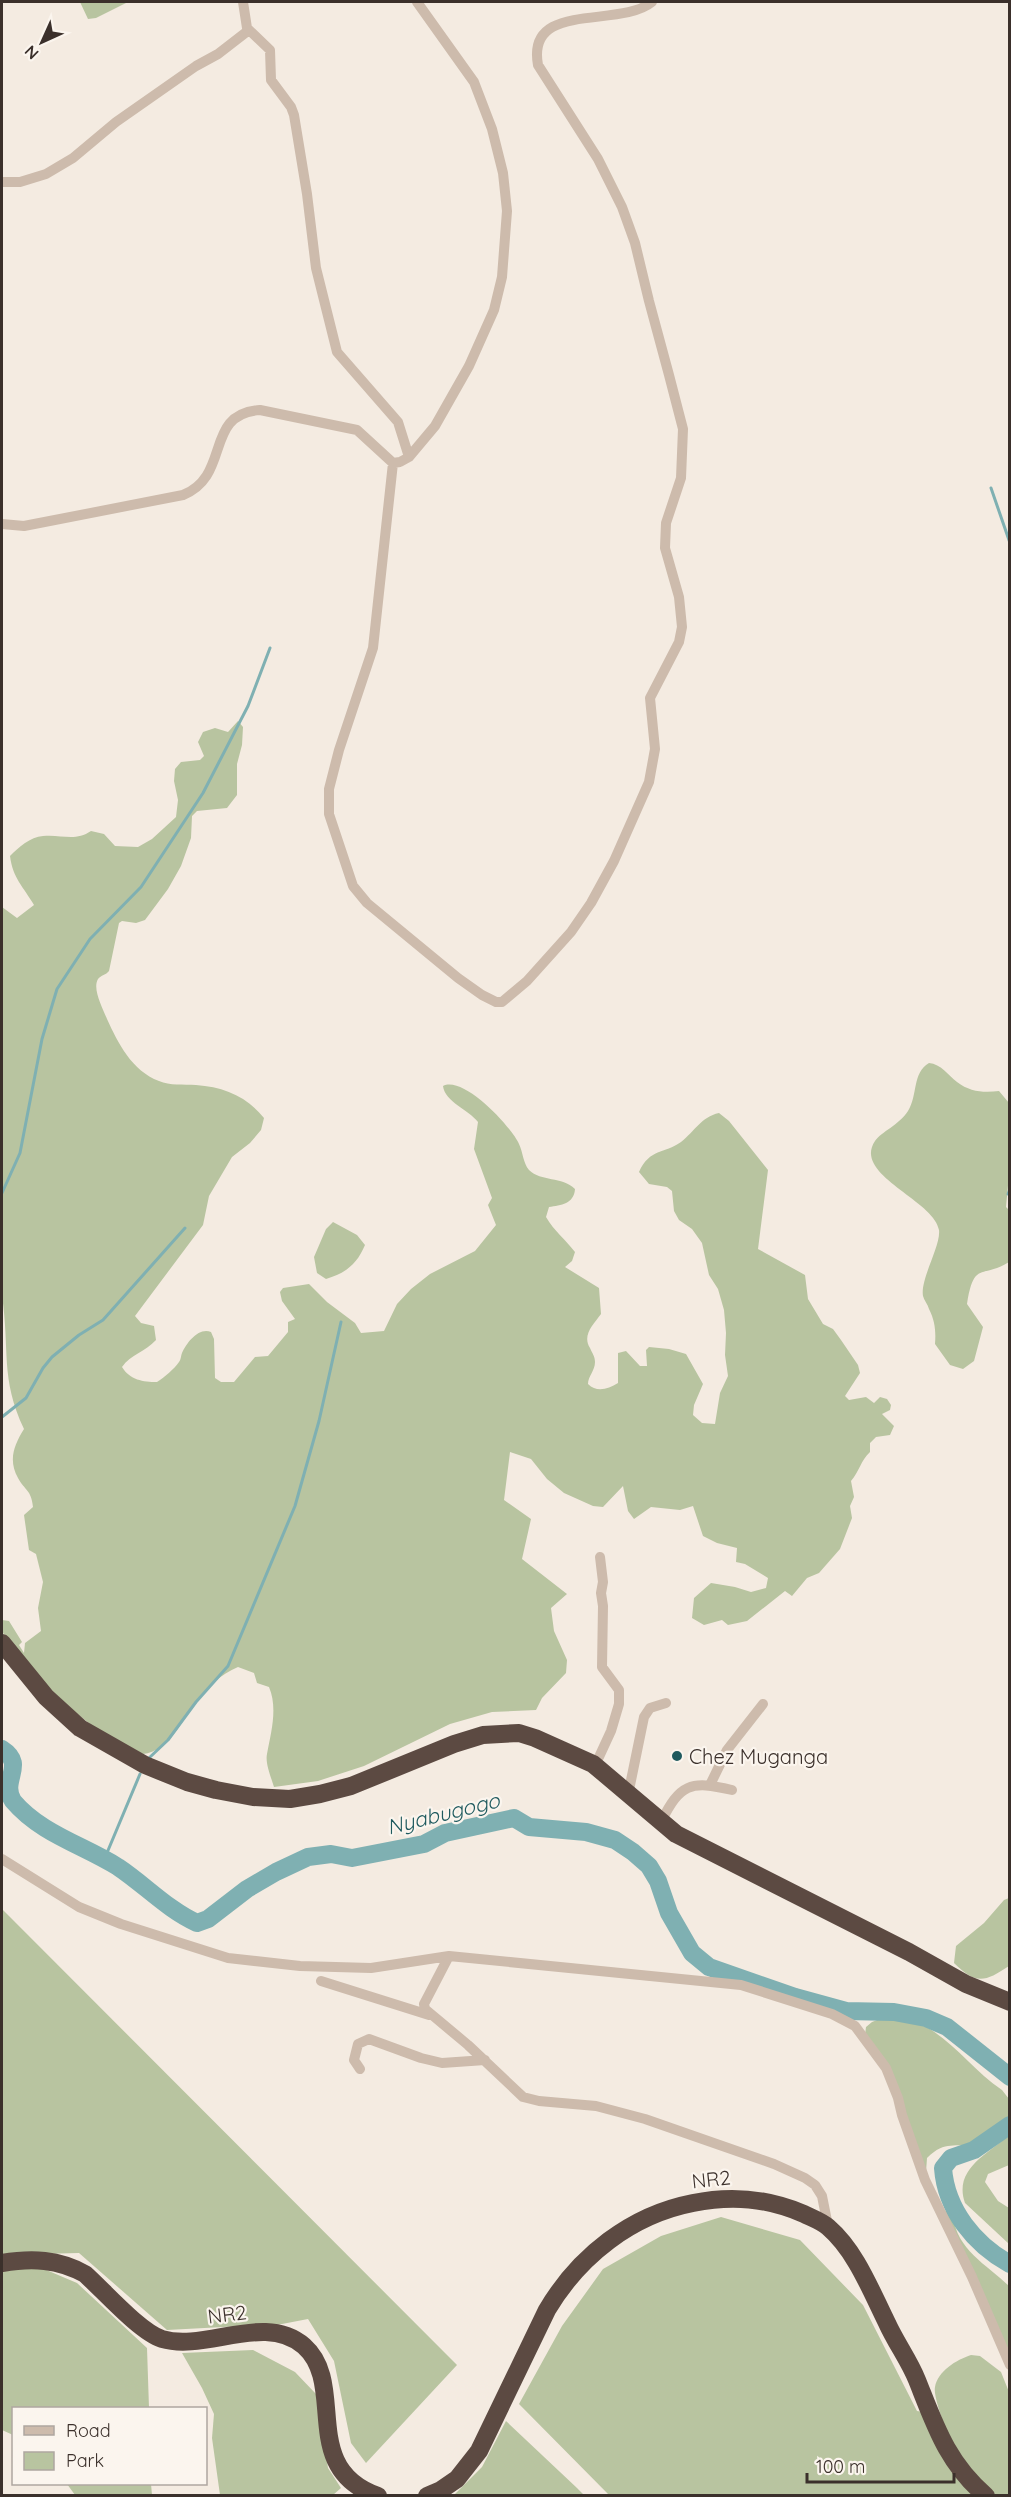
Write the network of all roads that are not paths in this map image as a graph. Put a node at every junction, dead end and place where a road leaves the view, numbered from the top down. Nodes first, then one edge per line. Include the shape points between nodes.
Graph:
1 (243, 2) edge
2 (417, 2) edge
3 (652, 2) edge
4 (249, 30) junction
5 (2, 182) edge
6 (409, 457) junction
7 (393, 463) junction
8 (2, 524) edge
9 (600, 1557) dead end
10 (2, 1643) edge
11 (666, 1703) dead end
12 (763, 1704) dead end
13 (594, 1764) junction
14 (710, 1785) junction
15 (732, 1790) dead end
16 (628, 1796) junction
17 (661, 1822) junction
18 (2, 1859) edge
19 (449, 1956) junction
20 (321, 1981) dead end
21 (1010, 2002) edge
22 (430, 2015) junction
23 (485, 2060) junction
24 (360, 2069) dead end
25 (828, 2226) junction
26 (2, 2263) edge
27 (1010, 2365) edge
28 (378, 2496) edge
29 (427, 2496) edge
30 (986, 2496) edge

1 - 4 street
2 - 6 street via 474,82 492,129 507,210 502,277 494,310 469,366 435,426
3 - 7 street via 634,11 558,20 535,50 538,65 598,159 622,207 672,386 682,429 681,478 666,523 665,548 679,597 681,634 650,698 655,749 649,782 614,861 571,932 527,981 502,1002 482,995 458,978 367,903 352,886 329,814 331,780 373,648
4 - 5 street via 110,127 73,158 46,174 20,182
4 - 6 street via 270,50 272,80 294,115 316,268 337,352 398,422
6 - 7 street
7 - 8 street via 357,430 249,411 226,425 213,467 192,491 24,526
9 - 13 street via 602,1667 619,1690 619,1704 612,1731
10 - 13 highway via 46,1697 81,1728 145,1765 216,1790 290,1799 320,1794 380,1775 454,1744 503,1733 535,1738
11 - 16 street via 650,1708 644,1718
12 - 14 street via 727,1750
13 - 16 highway
14 - 15 street
14 - 17 street via 682,1789
16 - 17 highway
17 - 21 highway via 676,1834 966,1984
18 - 19 street via 79,1907 228,1958 371,1968
19 - 22 street via 424,2004
19 - 27 street via 741,1985 832,2014 855,2026 886,2068 925,2180
20 - 22 street
22 - 23 street
23 - 24 street via 442,2062 369,2039 358,2044 354,2060
23 - 25 street via 515,2091 530,2100 596,2106 645,2119 789,2170 815,2185 822,2196
25 - 29 highway, NR2 / NR2 via 774,2203 728,2198 680,2205 644,2217 622,2230 560,2288 479,2451 449,2484
25 - 30 highway, NR2 / NR2 via 861,2269 957,2466
26 - 28 highway, NR2 / NR2 via 37,2259 74,2268 145,2330 160,2338 195,2340 269,2333 298,2342 315,2357 340,2469 359,2487

